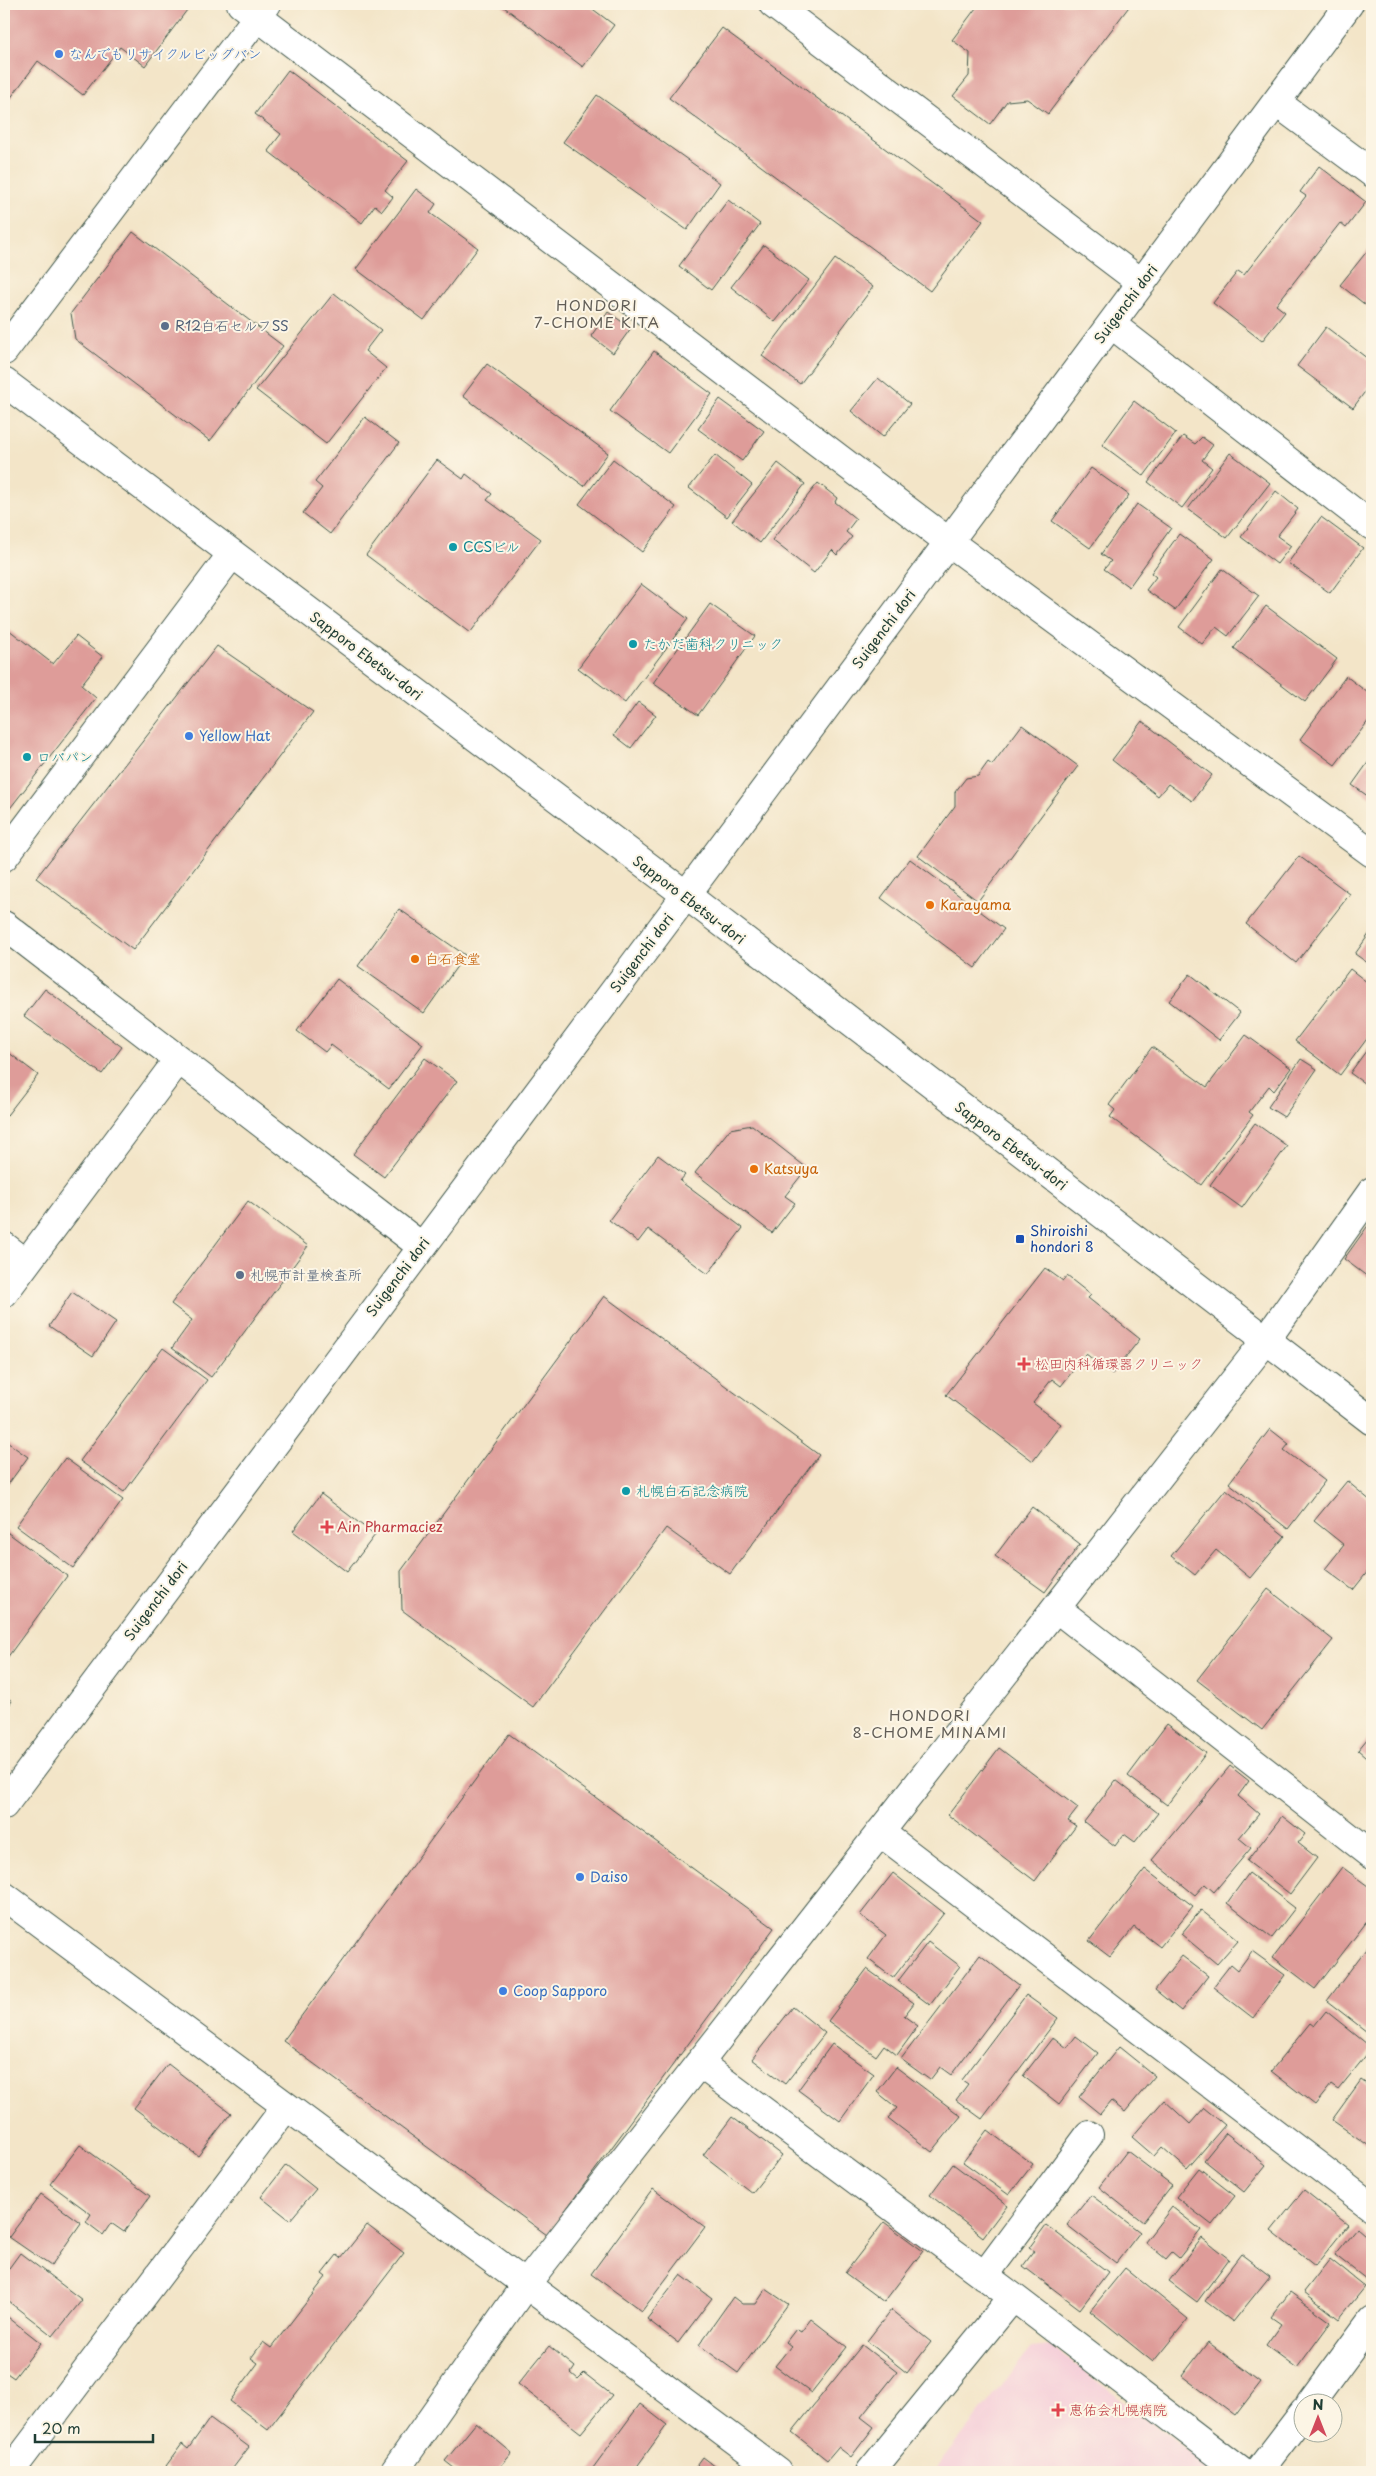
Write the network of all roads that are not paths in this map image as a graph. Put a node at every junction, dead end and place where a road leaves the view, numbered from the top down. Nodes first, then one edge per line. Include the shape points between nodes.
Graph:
1 (773, 4) edge
2 (1350, 4) edge
3 (255, 8) edge
4 (1276, 102) junction
5 (1372, 173) edge
6 (1142, 283) junction
7 (1111, 324) junction
8 (4, 351) edge
9 (4, 382) edge
10 (1372, 526) edge
11 (949, 542) junction
12 (232, 554) junction
13 (1372, 852) edge
14 (4, 857) edge
15 (686, 896) junction
16 (4, 925) edge
17 (178, 1060) junction
18 (1372, 1191) edge
19 (4, 1246) edge
20 (421, 1246) junction
21 (26, 1263) junction
22 (4, 1293) edge
23 (1266, 1340) junction
24 (1372, 1421) edge
25 (1056, 1608) junction
26 (4, 1805) edge
27 (880, 1832) junction
28 (1372, 1855) edge
29 (4, 1896) edge
30 (699, 2063) junction
31 (286, 2108) junction
32 (1090, 2135) dead end
33 (1372, 2207) edge
34 (984, 2276) junction
35 (526, 2284) junction
36 (1013, 2297) junction
37 (1372, 2320) edge
38 (1317, 2394) edge
39 (1294, 2425) edge
40 (10, 2472) edge
41 (394, 2472) edge
42 (778, 2472) edge
43 (870, 2472) edge
44 (1242, 2472) edge
45 (1258, 2472) edge

1 - 6 main road
2 - 4 main road, Suigenchi dori
3 - 8 main road
3 - 11 main road
4 - 5 main road
4 - 6 main road, Suigenchi dori
6 - 7 main road, Suigenchi dori
7 - 10 main road
7 - 11 main road, Suigenchi dori
9 - 12 main road, Sapporo Ebetsu-dori
11 - 13 main road
11 - 15 main road, Suigenchi dori
12 - 14 main road
12 - 15 main road, Sapporo Ebetsu-dori
15 - 20 main road, Suigenchi dori
15 - 23 main road, Sapporo Ebetsu-dori
16 - 17 main road
17 - 20 main road
17 - 21 main road
18 - 23 main road
19 - 21 main road
20 - 26 main road, Suigenchi dori
21 - 22 main road
23 - 24 main road, Sapporo Ebetsu-dori
23 - 25 main road
25 - 27 main road
25 - 28 main road
27 - 30 main road
27 - 33 main road
29 - 31 main road
30 - 34 main road
30 - 35 main road
31 - 35 main road
31 - 40 main road
32 - 34 main road
34 - 36 main road
35 - 41 main road
35 - 42 main road
36 - 43 main road
36 - 44 main road
37 - 38 main road
39 - 45 main road

